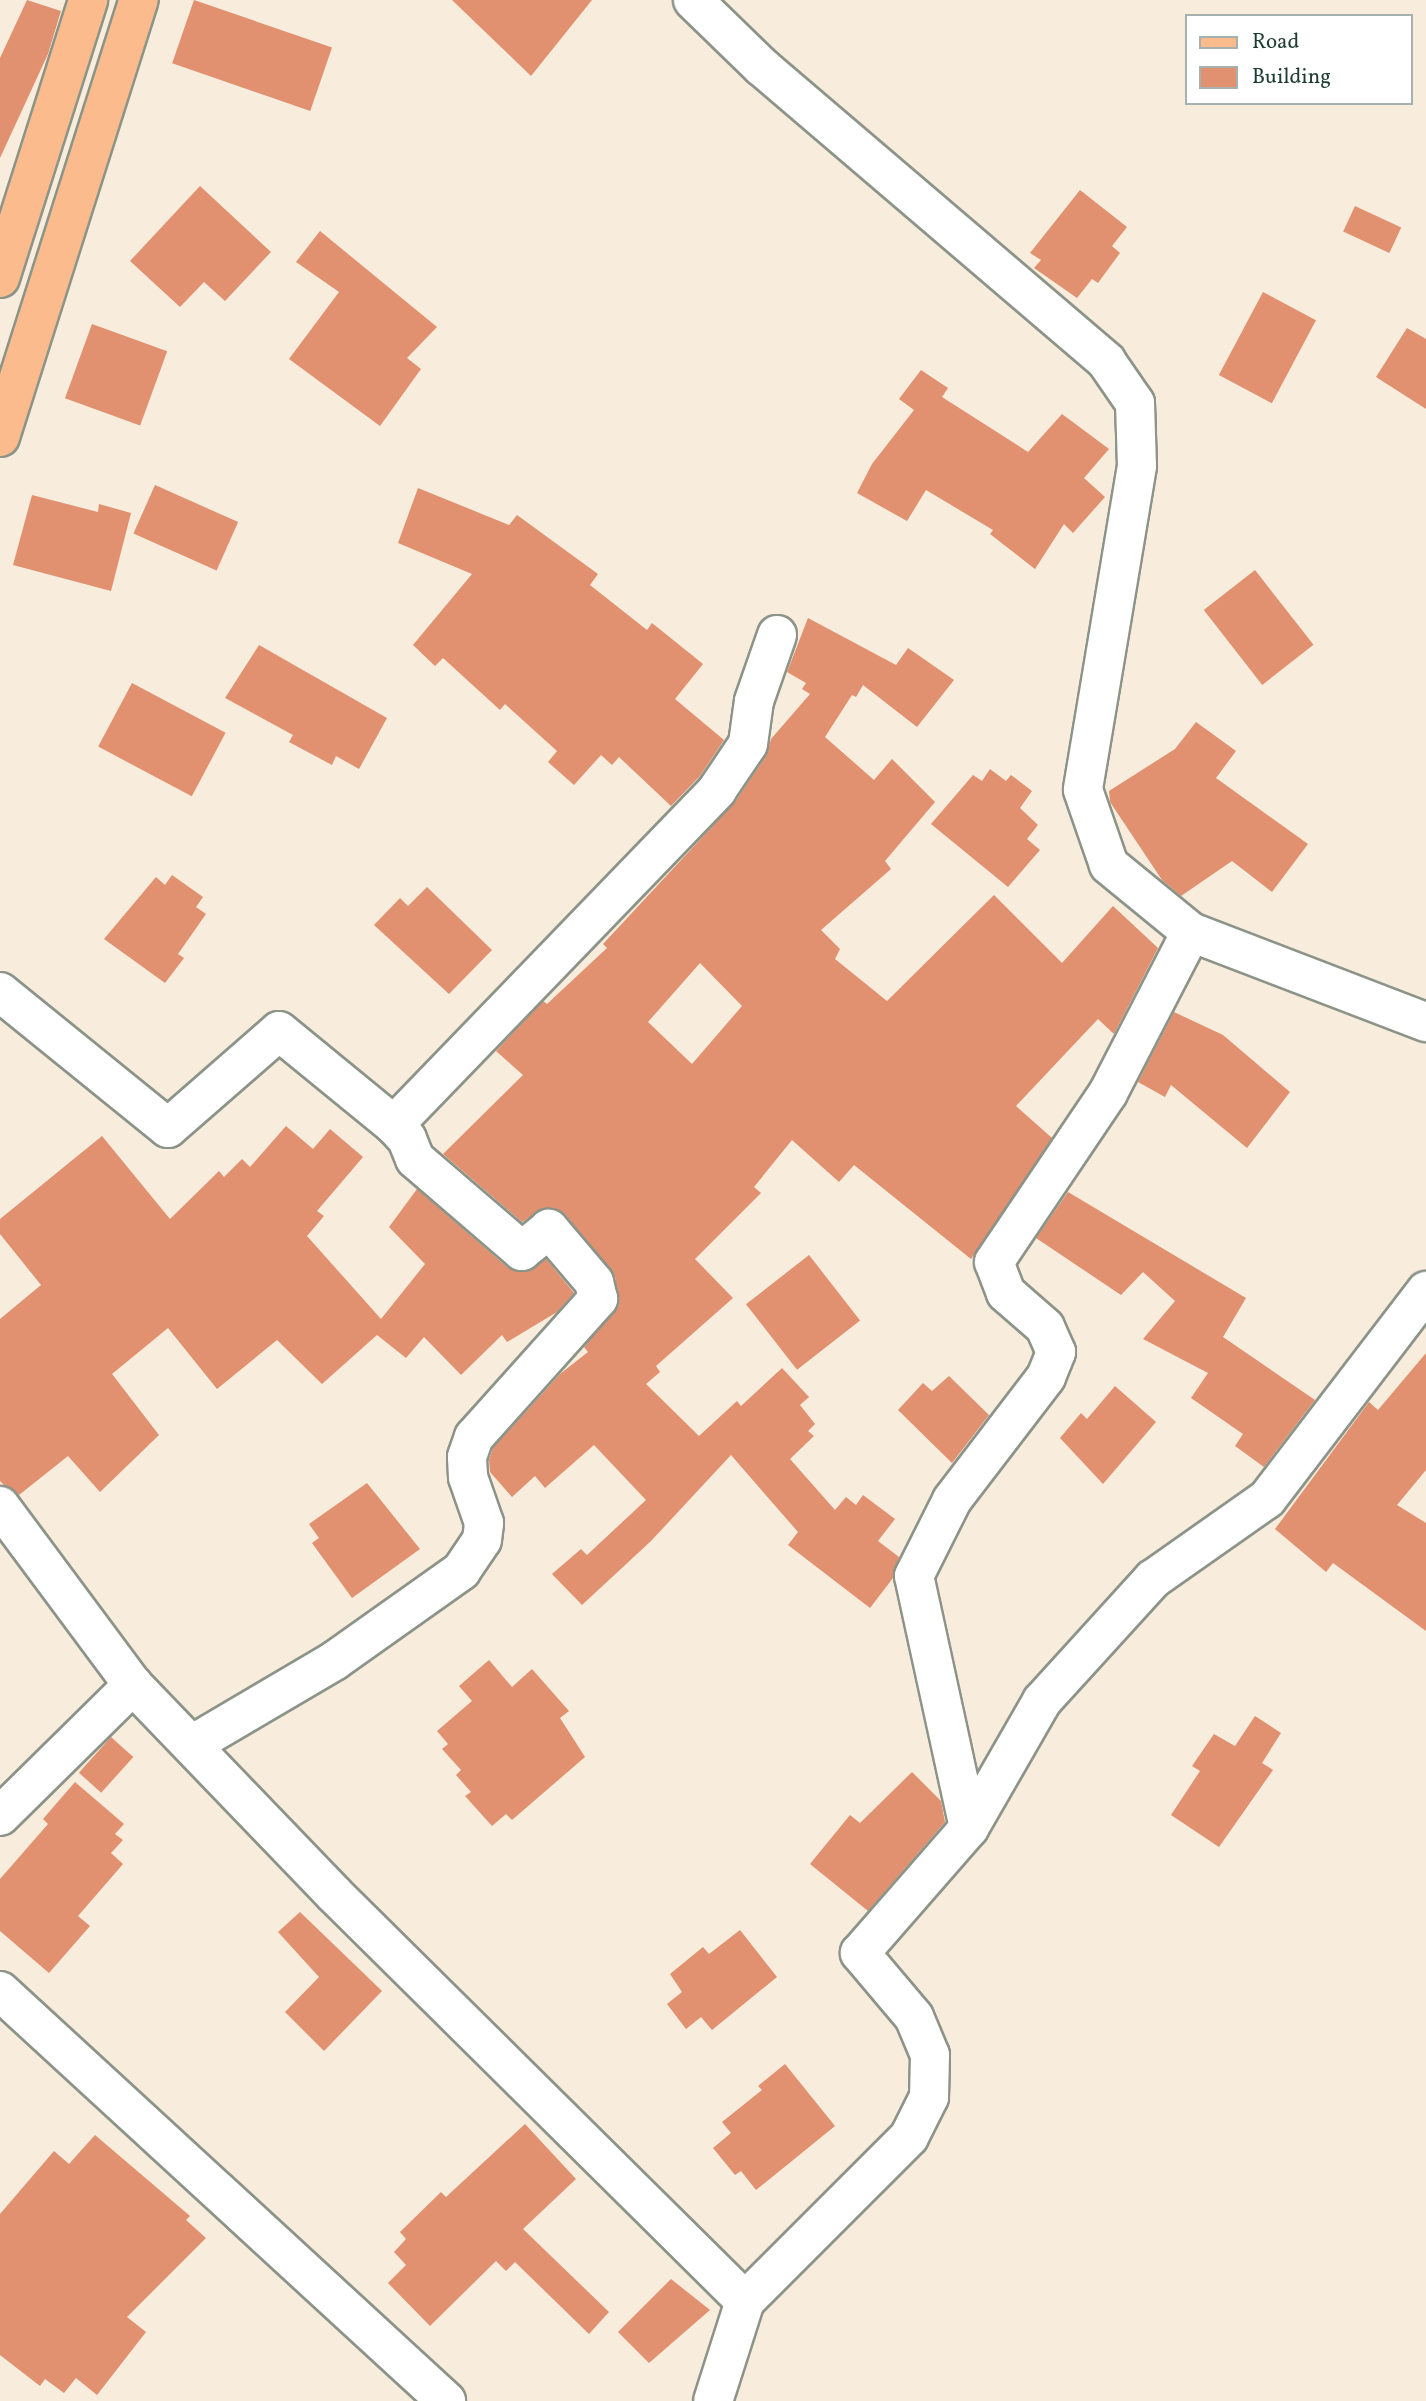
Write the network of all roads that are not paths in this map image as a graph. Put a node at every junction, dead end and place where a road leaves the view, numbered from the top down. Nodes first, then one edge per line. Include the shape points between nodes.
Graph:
1 (88, 0) edge
2 (139, 0) edge
3 (693, 0) edge
4 (0, 278) edge
5 (0, 437) edge
6 (777, 635) dead end
7 (1191, 932) junction
8 (0, 992) edge
9 (1426, 1022) edge
10 (394, 1125) junction
11 (1426, 1290) edge
12 (0, 1506) edge
13 (133, 1685) junction
14 (193, 1744) junction
15 (0, 1816) edge
16 (969, 1828) junction
17 (0, 1991) edge
18 (746, 2301) junction
19 (446, 2401) edge
20 (713, 2401) edge

1 - 4 main road
2 - 5 main road
3 - 7 street via 762,67 1105,361 1135,403 1137,466 1083,790 1095,836 1109,865
6 - 10 street via 754,701 748,744 718,790
7 - 9 street
7 - 16 street via 1108,1093 995,1262 1006,1293 1045,1327 1056,1352 1046,1377 952,1500 914,1576
8 - 10 street via 168,1128 279,1031
10 - 14 street via 407,1139 415,1159 522,1251 549,1228 594,1282 598,1299 474,1437 467,1457 468,1477 484,1523 482,1540 461,1570 334,1661
11 - 16 street via 1267,1499 1153,1579 1042,1701
12 - 13 street
13 - 14 street
13 - 15 street
14 - 18 street via 334,1894
16 - 18 street via 860,1953 914,2017 930,2055 929,2097 909,2137
17 - 19 street
18 - 20 street

